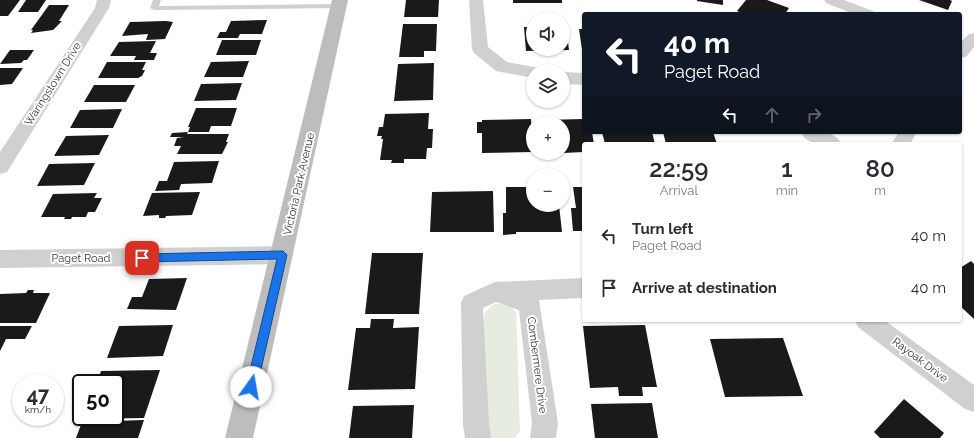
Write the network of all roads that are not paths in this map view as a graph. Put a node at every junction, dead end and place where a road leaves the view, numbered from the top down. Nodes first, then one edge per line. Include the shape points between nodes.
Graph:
1 (104, 0) edge
2 (157, 0) edge
3 (476, 0) edge
4 (831, 0) edge
5 (282, 3) edge
6 (340, 3) edge
7 (863, 12) edge
8 (974, 38) edge
9 (962, 49) edge
10 (526, 71) edge
11 (570, 78) edge
12 (582, 79) edge
13 (813, 134) edge
14 (829, 142) edge
15 (0, 167) edge
16 (283, 255) junction
17 (0, 259) edge
18 (582, 288) edge
19 (495, 292) junction
20 (869, 322) edge
21 (974, 400) edge
22 (239, 438) edge
23 (478, 438) edge
24 (543, 438) edge

1 - 15 street, Waringstown Drive via 102,8
2 - 5 lane via 154,8
3 - 10 street via 480,49 502,66
4 - 7 street
5 - 6 lane
6 - 16 main road, Victoria Park Avenue
8 - 9 street
11 - 12 street
13 - 14 street
16 - 17 street, Paget Road
16 - 22 main road, Victoria Park Avenue
18 - 19 street
19 - 23 street via 472,304
19 - 24 street, Combermere Drive via 529,303 545,423
20 - 21 street, Rayoak Drive

